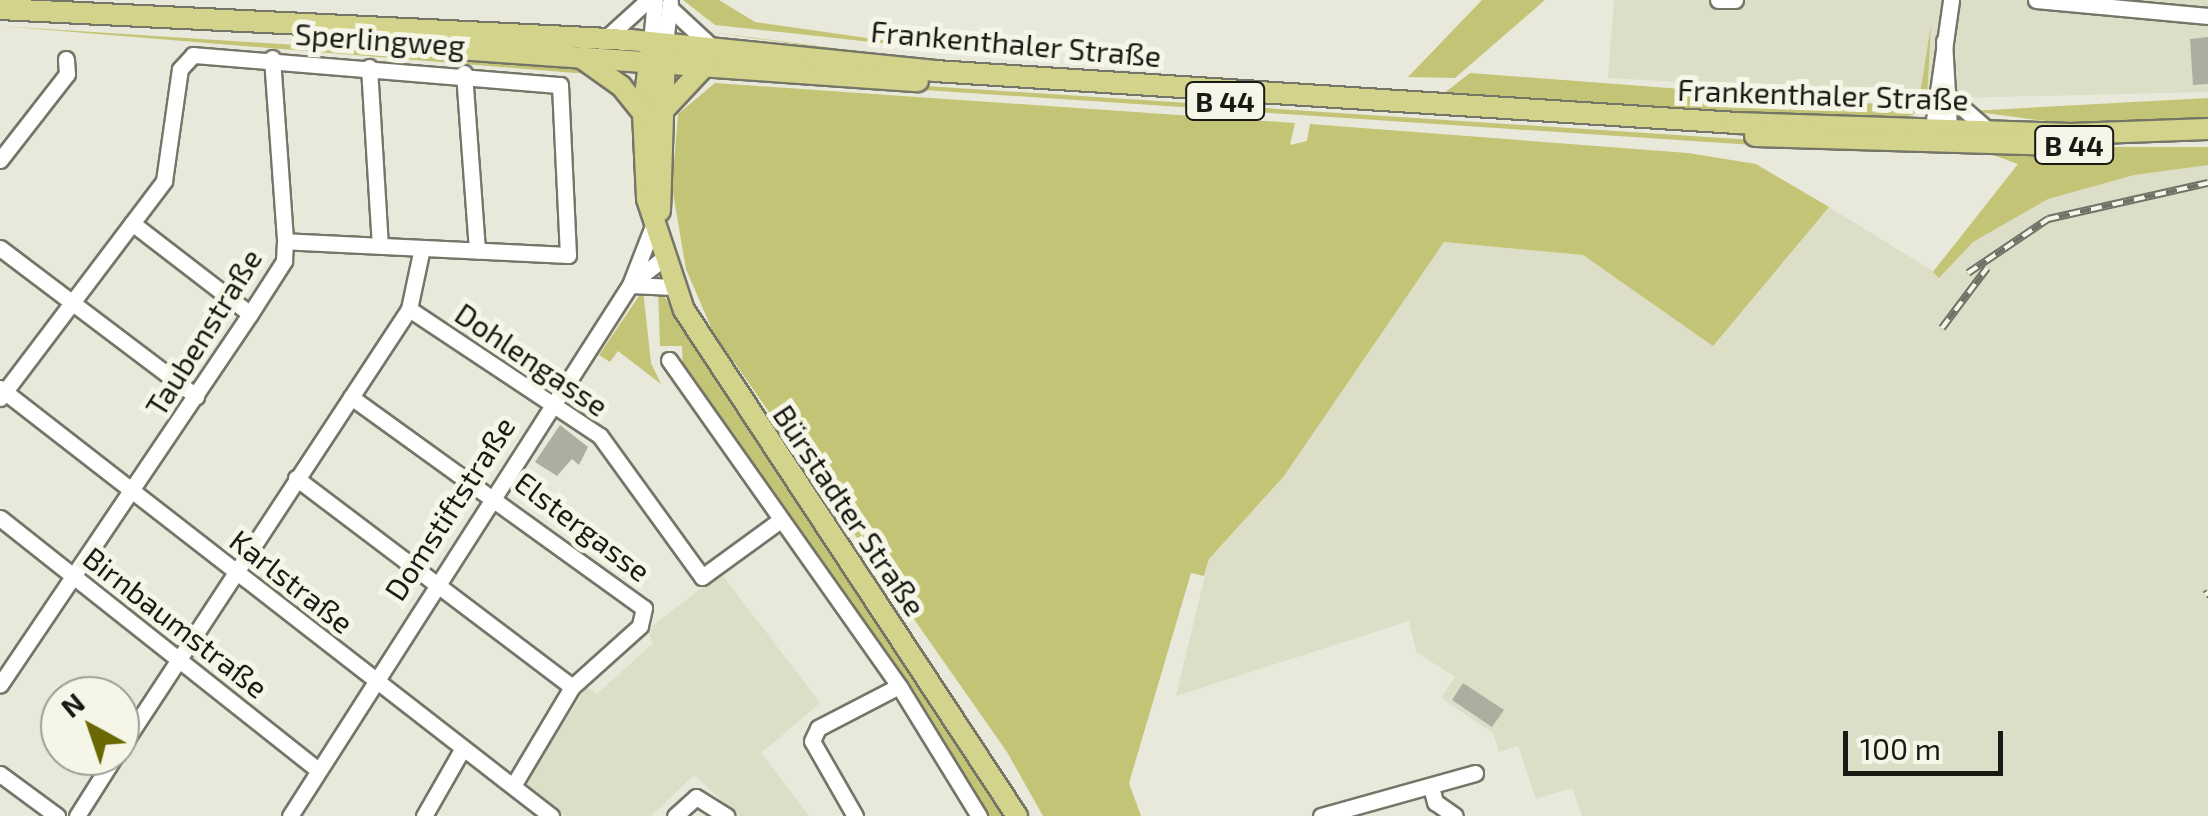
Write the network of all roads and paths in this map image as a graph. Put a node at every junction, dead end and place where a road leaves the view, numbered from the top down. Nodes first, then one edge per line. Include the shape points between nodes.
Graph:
1 (1718, 0) edge
2 (1736, 0) edge
3 (1950, 0) edge
4 (2036, 0) edge
5 (660, 2) edge
6 (2183, 8) edge
7 (0, 9) edge
8 (2208, 16) edge
9 (0, 20) edge
10 (605, 39) junction
11 (1944, 41) junction
12 (657, 53) junction
13 (708, 56) junction
14 (272, 58) junction
15 (581, 58) junction
16 (66, 59) dead end
17 (369, 67) junction
18 (464, 74) junction
19 (1950, 97) junction
20 (651, 114) junction
21 (1987, 129) junction
22 (2208, 129) edge
23 (1940, 133) junction
24 (2208, 140) edge
25 (0, 160) edge
26 (132, 223) junction
27 (653, 226) junction
28 (285, 241) junction
29 (380, 245) junction
30 (0, 248) edge
31 (422, 248) junction
32 (476, 251) junction
33 (568, 255) joint
34 (664, 258) junction
35 (630, 284) junction
36 (674, 287) junction
37 (72, 300) junction
38 (409, 309) junction
39 (250, 314) junction
40 (669, 360) dead end
41 (2, 393) edge
42 (196, 396) junction
43 (351, 396) junction
44 (548, 402) junction
45 (296, 478) junction
46 (491, 491) junction
47 (133, 492) junction
48 (0, 518) edge
49 (779, 521) junction
50 (234, 570) junction
51 (74, 576) junction
52 (435, 580) junction
53 (177, 658) junction
54 (372, 677) junction
55 (0, 685) edge
56 (899, 686) junction
57 (572, 688) junction
58 (140, 716) edge
59 (463, 748) junction
60 (317, 769) junction
61 (1475, 773) dead end
62 (0, 774) edge
63 (102, 776) edge
64 (513, 786) junction
65 (1431, 787) junction
66 (57, 816) edge
67 (77, 816) edge
68 (290, 816) edge
69 (424, 816) edge
70 (552, 816) edge
71 (675, 816) edge
72 (726, 816) edge
73 (854, 816) edge
74 (979, 816) edge
75 (1017, 816) edge
76 (1322, 816) edge
77 (1455, 816) edge

1 - 2 street
3 - 11 street
4 - 6 street
5 - 10 street
5 - 12 street
5 - 13 street
6 - 8 street
7 - 10 main road, Frankenthaler Straße / B 44
9 - 15 main road, Frankenthaler Straße / B 44
10 - 12 main road, Frankenthaler Straße / B 44
11 - 19 street
11 - 23 street
12 - 13 main road, Frankenthaler Straße / B 44
12 - 15 main road, Frankenthaler Straße / B 44
12 - 20 main road, Bürstadter Straße
13 - 20 main road
13 - 23 main road, Frankenthaler Straße / B 44
14 - 17 street, Sperlingweg
14 - 26 street, Sperlingweg via 193,55 180,69 164,181
14 - 28 street
15 - 20 main road
16 - 25 street via 66,74
17 - 18 street, Sperlingweg
17 - 29 street
18 - 32 street
18 - 33 street, Sperlingweg via 560,85
19 - 21 street
19 - 23 street
20 - 27 main road, Bürstadter Straße
21 - 22 main road, Frankenthaler Straße / B 44
21 - 23 main road, Frankenthaler Straße / B 44
23 - 24 main road, Frankenthaler Straße / B 44
26 - 37 street
26 - 39 street
27 - 34 main road, Bürstadter Straße
27 - 35 street
28 - 29 street, Taubenstraße
28 - 39 street, Taubenstraße via 284,261
29 - 31 street, Taubenstraße
30 - 37 street
31 - 32 street, Taubenstraße
31 - 38 street
32 - 33 street, Taubenstraße
34 - 35 street
34 - 36 main road, Bürstadter Straße
35 - 36 street
35 - 44 street, Domstiftstraße
36 - 75 main road, Bürstadter Straße via 786,473
37 - 41 street
37 - 42 street
38 - 43 street
38 - 44 street, Dohlengasse
39 - 42 street, Taubenstraße
40 - 49 street
41 - 47 street, Karlstraße
42 - 47 street, Taubenstraße
43 - 45 street
43 - 46 street, Elstergasse
44 - 46 street, Domstiftstraße
44 - 49 street, Dohlengasse via 600,436 702,578
45 - 50 street
45 - 52 street
46 - 52 street, Domstiftstraße
46 - 57 street, Elstergasse via 644,608 640,626
47 - 50 street, Karlstraße
47 - 51 street, Taubenstraße
48 - 51 street, Birnbaumstraße
49 - 56 street
50 - 53 street
50 - 54 street, Karlstraße
51 - 53 street, Birnbaumstraße
51 - 55 street, Taubenstraße
52 - 54 street, Domstiftstraße
52 - 57 street
53 - 58 street
53 - 60 street, Birnbaumstraße
54 - 59 street, Karlstraße
54 - 60 street, Domstiftstraße
56 - 73 street via 818,728 812,741
56 - 74 street
57 - 64 street, Elstergasse
59 - 64 street, Karlstraße
59 - 69 street
60 - 68 street, Domstiftstraße
61 - 65 street
62 - 66 street
63 - 67 street
64 - 70 street, Karlstraße
65 - 76 street
65 - 77 street via 1435,802
71 - 72 street via 696,797

